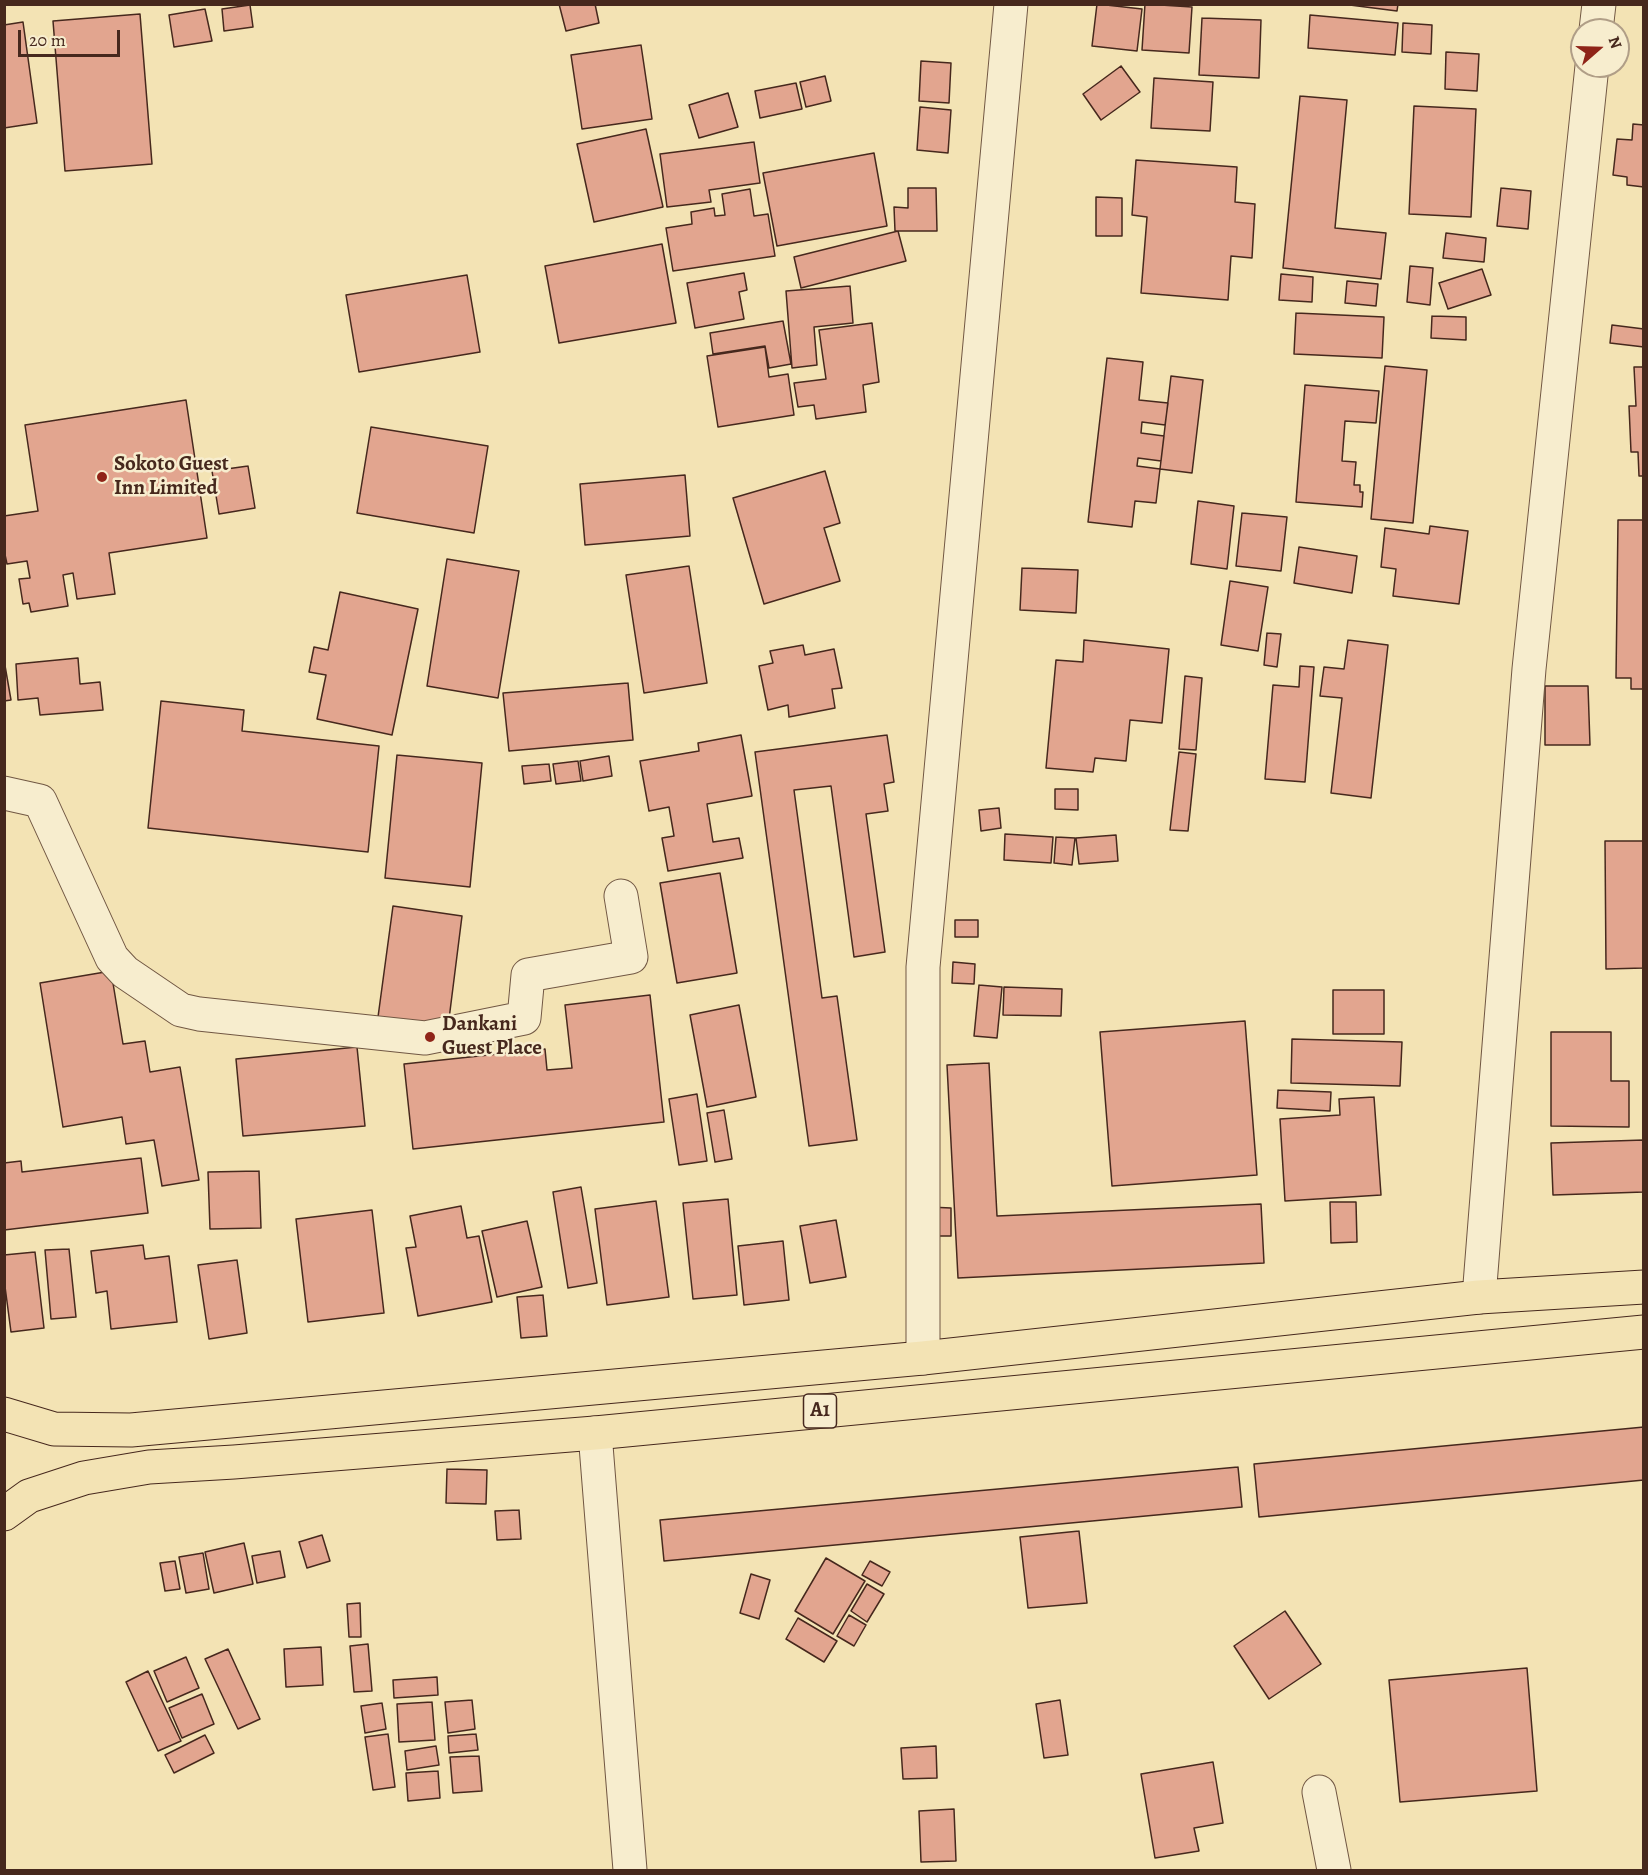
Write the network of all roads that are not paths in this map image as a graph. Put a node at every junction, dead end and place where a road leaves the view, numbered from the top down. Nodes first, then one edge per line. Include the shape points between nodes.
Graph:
1 (1011, 4) edge
2 (1591, 78) edge
3 (4, 794) edge
4 (621, 896) dead end
5 (1644, 1287) edge
6 (1479, 1297) junction
7 (1644, 1332) edge
8 (922, 1358) junction
9 (4, 1414) edge
10 (595, 1433) junction
11 (4, 1514) edge
12 (1319, 1792) dead end
13 (630, 1870) edge
14 (1334, 1870) edge

1 - 8 street via 923,967
2 - 6 street via 1529,669
3 - 4 street via 40,801 112,958 125,972 181,1010 199,1014 425,1038 524,1018 528,975 631,957
5 - 6 highway, A1
6 - 8 highway, A1
7 - 10 highway, A1
8 - 9 highway, A1 via 131,1430 54,1429
10 - 11 highway, A1 via 149,1467 84,1478 29,1496
10 - 13 street
12 - 14 street

